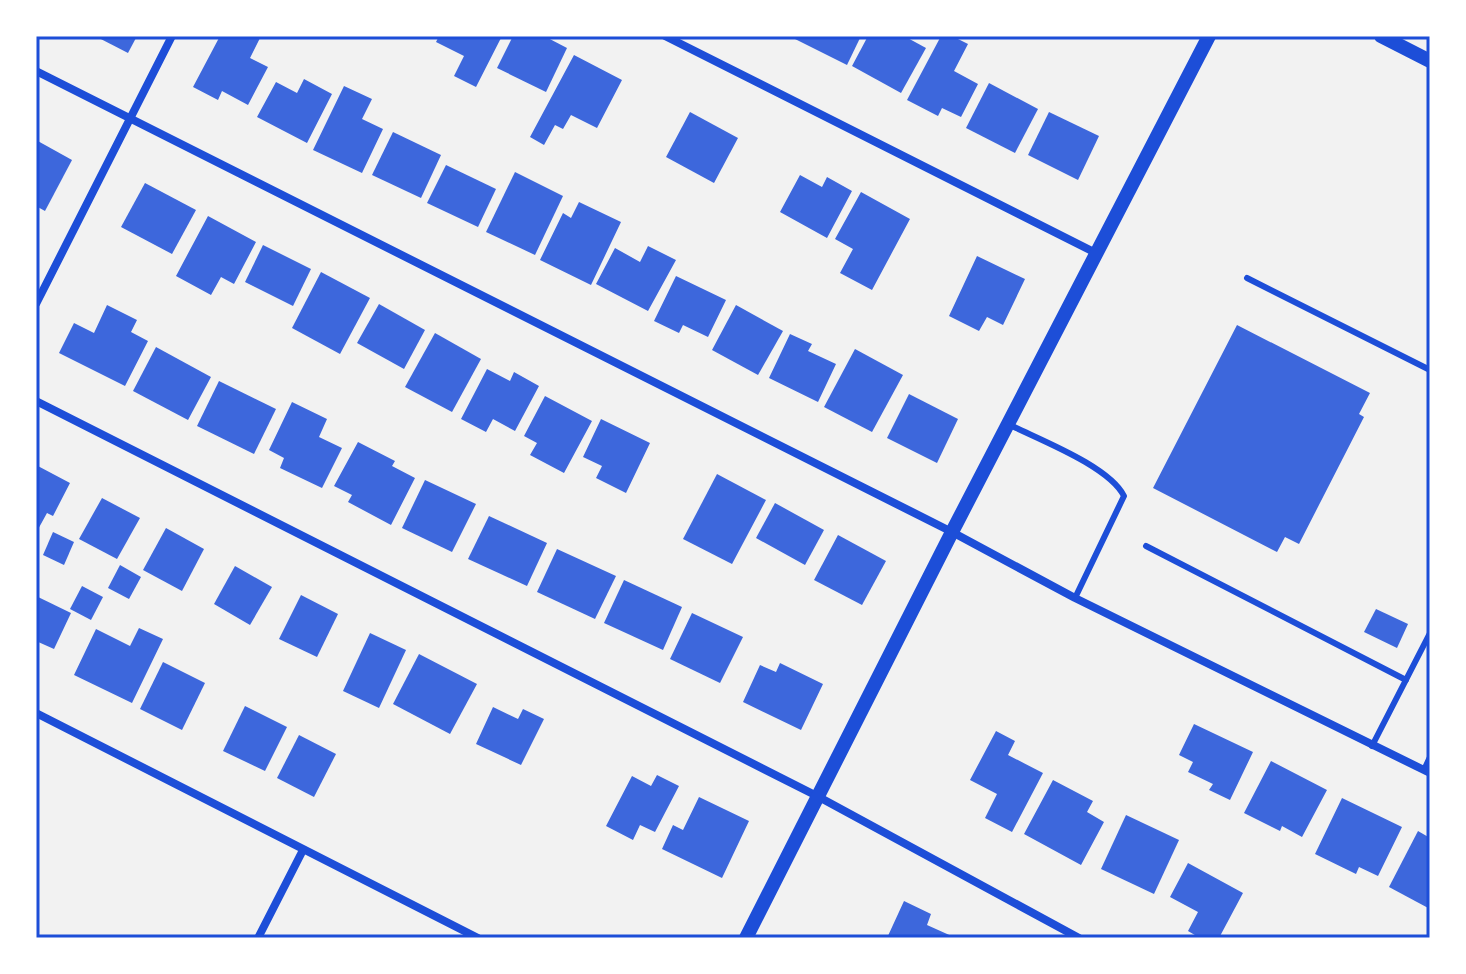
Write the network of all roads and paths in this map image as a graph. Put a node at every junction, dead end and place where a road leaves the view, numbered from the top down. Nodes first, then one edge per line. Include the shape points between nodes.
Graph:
1 (172, 36) edge
2 (665, 36) edge
3 (1209, 36) edge
4 (1381, 36) edge
5 (1430, 61) edge
6 (36, 71) edge
7 (130, 119) junction
8 (1096, 253) junction
9 (1247, 278) dead end
10 (36, 304) edge
11 (1430, 370) edge
12 (36, 401) edge
13 (1008, 424) junction
14 (952, 532) junction
15 (1146, 546) dead end
16 (1075, 598) junction
17 (1430, 633) edge
18 (1406, 680) junction
19 (36, 713) edge
20 (1372, 746) junction
21 (1430, 757) edge
22 (1427, 772) edge
23 (817, 796) junction
24 (303, 850) junction
25 (258, 938) edge
26 (478, 938) edge
27 (746, 938) edge
28 (1079, 938) edge

1 - 7 street
2 - 8 street
3 - 8 street
4 - 5 street
6 - 7 street
7 - 10 street
7 - 14 street
8 - 13 street
9 - 11 lane
12 - 23 street
13 - 14 street
13 - 16 lane via 1098,470 1118,484 1124,496
14 - 16 street
14 - 23 street
15 - 18 lane
16 - 20 street
17 - 18 lane
18 - 20 lane
19 - 24 street
20 - 22 street
21 - 22 lane
23 - 27 street
23 - 28 street
24 - 25 street
24 - 26 street

